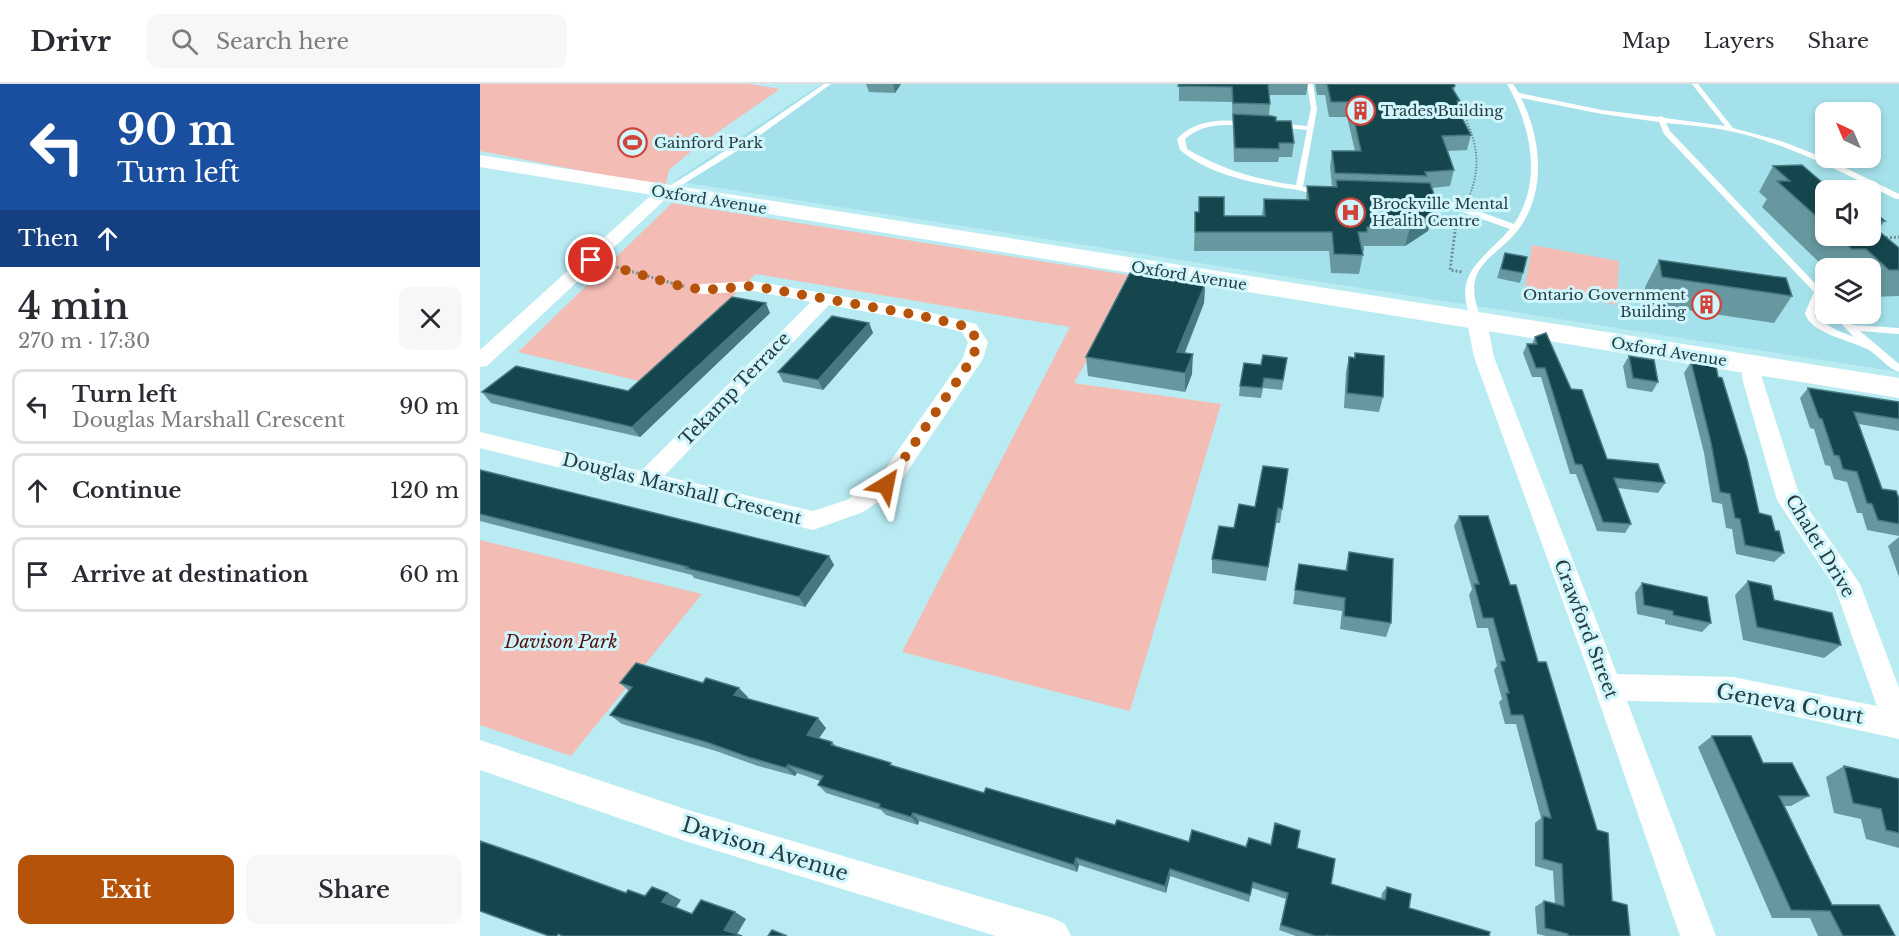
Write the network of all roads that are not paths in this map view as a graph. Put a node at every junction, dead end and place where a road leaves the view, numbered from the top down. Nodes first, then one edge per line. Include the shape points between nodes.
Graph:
1 (828, 84) edge
2 (1310, 84) edge
3 (1510, 84) edge
4 (1695, 84) edge
5 (1518, 95) junction
6 (1661, 118) junction
7 (1254, 124) edge
8 (1265, 125) edge
9 (1310, 128) junction
10 (1731, 129) junction
11 (480, 161) edge
12 (1299, 188) junction
13 (664, 192) junction
14 (1332, 194) edge
15 (1410, 196) edge
16 (1899, 197) edge
17 (1516, 228) junction
18 (1815, 289) edge
19 (703, 290) road end
20 (824, 298) junction
21 (1815, 301) edge
22 (1815, 321) edge
23 (1477, 322) junction
24 (1820, 324) edge
25 (1848, 324) edge
26 (1853, 328) junction
27 (1899, 331) edge
28 (1871, 347) junction
29 (480, 361) edge
30 (1752, 364) junction
31 (1899, 369) edge
32 (1899, 388) edge
33 (480, 440) edge
34 (646, 480) junction
35 (1608, 687) junction
36 (1899, 725) edge
37 (480, 755) edge
38 (1053, 936) edge
39 (1698, 936) edge

1 - 13 lane
2 - 9 lane via 1314,109
3 - 5 lane
4 - 10 lane
5 - 6 lane via 1602,112
5 - 17 lane via 1531,130 1535,165 1533,194
6 - 10 lane
6 - 18 lane via 1667,132
7 - 12 lane via 1220,124 1186,132 1181,139 1184,150 1227,173
8 - 9 lane
9 - 12 lane
10 - 16 lane via 1822,160
11 - 13 street, Oxford Avenue
12 - 14 lane
13 - 23 street, Oxford Avenue
13 - 29 street
15 - 17 lane via 1463,208
17 - 23 lane via 1472,274 1470,298
19 - 20 street, Douglas Marshall Crescent via 753,286
20 - 34 street, Tekamp Terrace
20 - 34 street, Douglas Marshall Crescent via 969,327 978,342 972,359 886,485 855,506 813,521
21 - 22 lane via 1810,314
23 - 30 street, Oxford Avenue
23 - 35 street, Crawford Street via 1484,357
24 - 28 lane
25 - 26 lane
26 - 27 lane
26 - 28 lane
28 - 31 lane
30 - 32 street, Oxford Avenue
30 - 36 street, Chalet Drive via 1752,378 1790,500 1846,584
33 - 34 street, Douglas Marshall Crescent
35 - 36 street, Geneva Court via 1733,690
35 - 39 street, Crawford Street
37 - 38 street, Davison Avenue via 688,826

